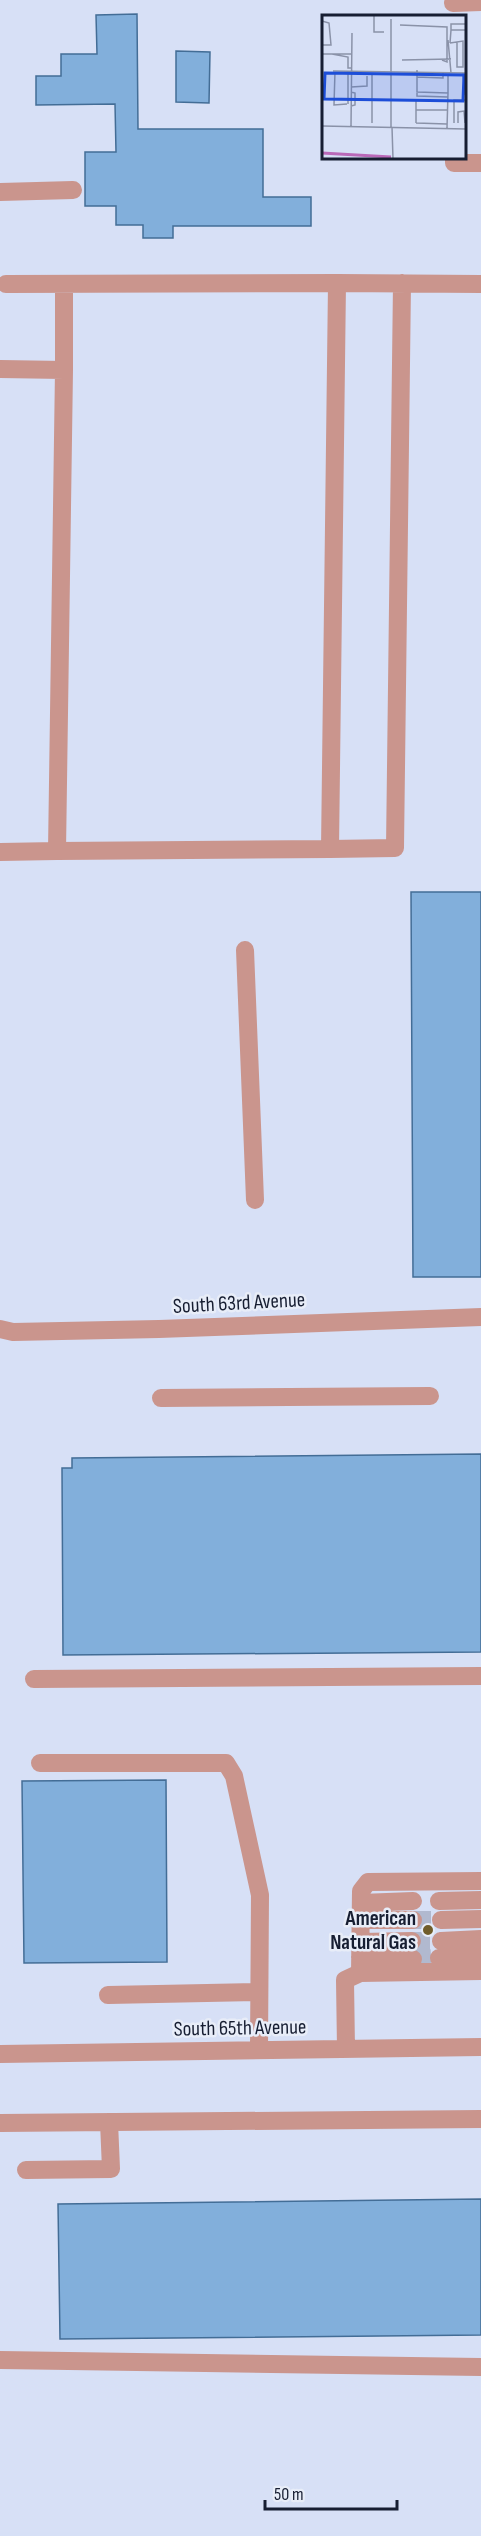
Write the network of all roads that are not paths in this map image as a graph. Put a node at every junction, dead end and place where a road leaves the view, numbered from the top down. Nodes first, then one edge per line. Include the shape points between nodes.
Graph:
1 (481, 2) edge
2 (453, 6) edge
3 (454, 159) edge
4 (481, 163) edge
5 (73, 190) dead end
6 (0, 192) edge
7 (337, 283) junction
8 (402, 283) junction
9 (64, 284) junction
10 (481, 284) edge
11 (6, 285) dead end
12 (0, 369) edge
13 (64, 370) junction
14 (330, 849) junction
15 (57, 851) junction
16 (0, 852) edge
17 (245, 950) dead end
18 (255, 1200) dead end
19 (481, 1317) edge
20 (0, 1329) edge
21 (430, 1396) dead end
22 (161, 1398) dead end
23 (481, 1676) edge
24 (34, 1679) dead end
25 (40, 1763) dead end
26 (481, 1881) edge
27 (481, 1900) edge
28 (413, 1901) tunnel mouth
29 (361, 1911) junction
30 (481, 1919) edge
31 (413, 1920) tunnel mouth
32 (481, 1939) edge
33 (412, 1950) tunnel mouth
34 (360, 1957) junction
35 (481, 1957) edge
36 (481, 1971) edge
37 (259, 1992) junction
38 (108, 1995) dead end
39 (481, 2047) edge
40 (346, 2049) junction
41 (259, 2050) junction
42 (0, 2054) edge
43 (481, 2119) edge
44 (109, 2122) junction
45 (0, 2123) edge
46 (26, 2170) dead end
47 (0, 2360) edge
48 (481, 2367) edge

1 - 2 street
3 - 4 street via 454,164
5 - 6 street
7 - 8 street
7 - 9 street
7 - 14 street
8 - 10 street
8 - 14 street via 395,848
9 - 11 street
9 - 13 street
12 - 13 street
13 - 15 street
14 - 15 street
15 - 16 street
17 - 18 street
19 - 20 street, South 63rd Avenue via 159,1329
21 - 22 street
23 - 24 street
25 - 37 street via 226,1763 234,1776 260,1895
26 - 29 street via 368,1882 361,1891
27 - 30 street via 440,1910
28 - 29 street
29 - 31 street
29 - 34 street
32 - 35 street via 440,1949
33 - 34 street
34 - 36 street
34 - 40 street via 345,1980
37 - 38 street
37 - 41 street
39 - 40 street, South 65th Avenue
40 - 41 street, South 65th Avenue
41 - 42 street, South 65th Avenue
43 - 44 street
44 - 45 street
44 - 46 street via 111,2169
47 - 48 street

